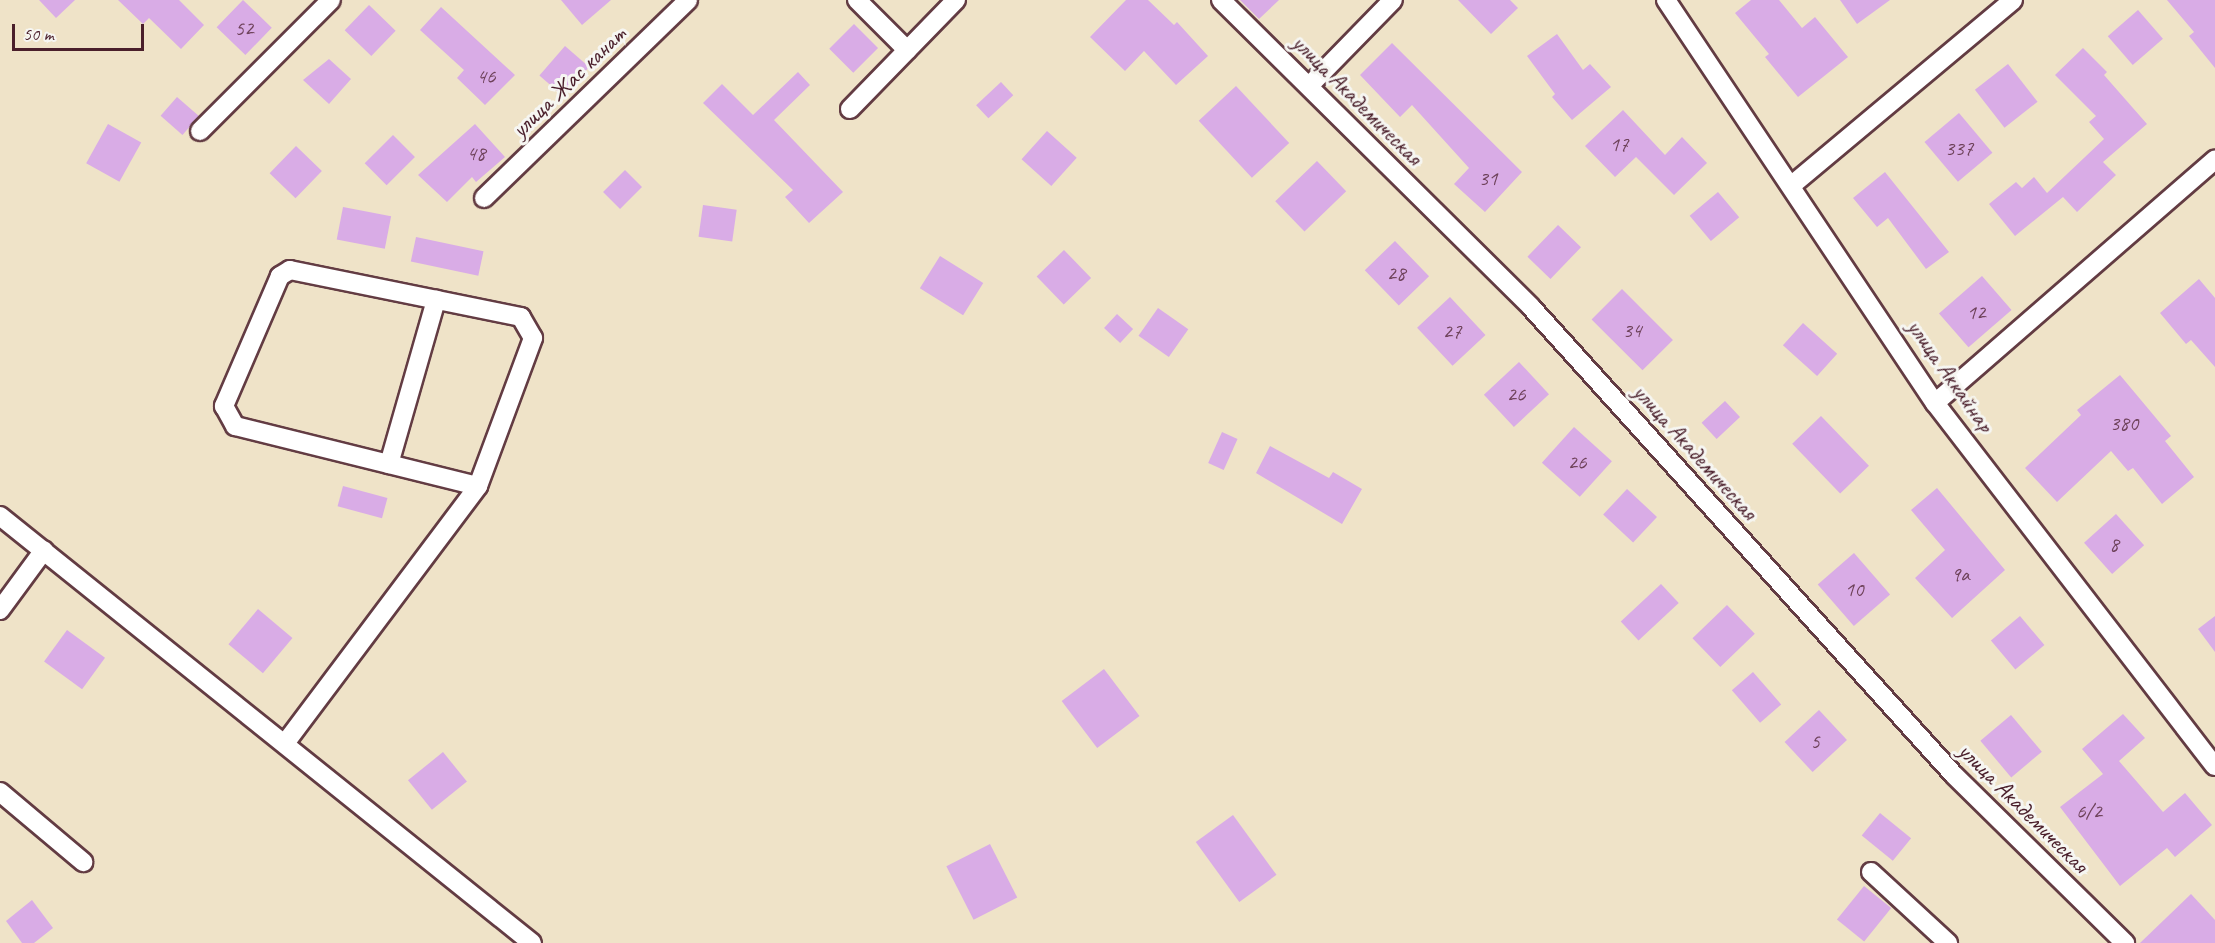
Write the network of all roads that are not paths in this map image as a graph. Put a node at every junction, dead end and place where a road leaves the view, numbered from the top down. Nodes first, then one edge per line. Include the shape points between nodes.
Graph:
1 (331, 0) edge
2 (688, 0) edge
3 (857, 0) edge
4 (956, 0) edge
5 (1221, 0) edge
6 (1393, 0) edge
7 (1666, 0) edge
8 (2013, 0) edge
9 (907, 50) junction
10 (1309, 86) junction
11 (850, 109) dead end
12 (200, 131) dead end
13 (2215, 159) edge
14 (1792, 185) junction
15 (484, 198) dead end
16 (436, 300) junction
17 (1935, 403) junction
18 (388, 464) junction
19 (478, 486) junction
20 (0, 516) edge
21 (44, 550) junction
22 (0, 610) edge
23 (286, 742) junction
24 (2215, 766) edge
25 (0, 792) edge
26 (84, 862) dead end
27 (1871, 872) dead end
28 (532, 943) edge
29 (1948, 943) edge
30 (2125, 943) edge

1 - 12 street
2 - 15 street, улица Жас канат
3 - 9 street
4 - 9 street
5 - 10 street, улица Академическая
6 - 10 street
7 - 14 street, улица Аккайнар
8 - 14 street
9 - 11 street
10 - 30 street, улица Академическая via 1531,307 1954,775
13 - 17 street
14 - 17 street, улица Аккайнар
16 - 18 street
16 - 18 street via 290,270 275,285 224,406 235,426
16 - 19 street via 521,317 533,338
17 - 24 street, улица Аккайнар
18 - 19 street
19 - 23 street
20 - 21 street
21 - 22 street
21 - 23 street
23 - 28 street
25 - 26 street
27 - 29 street

